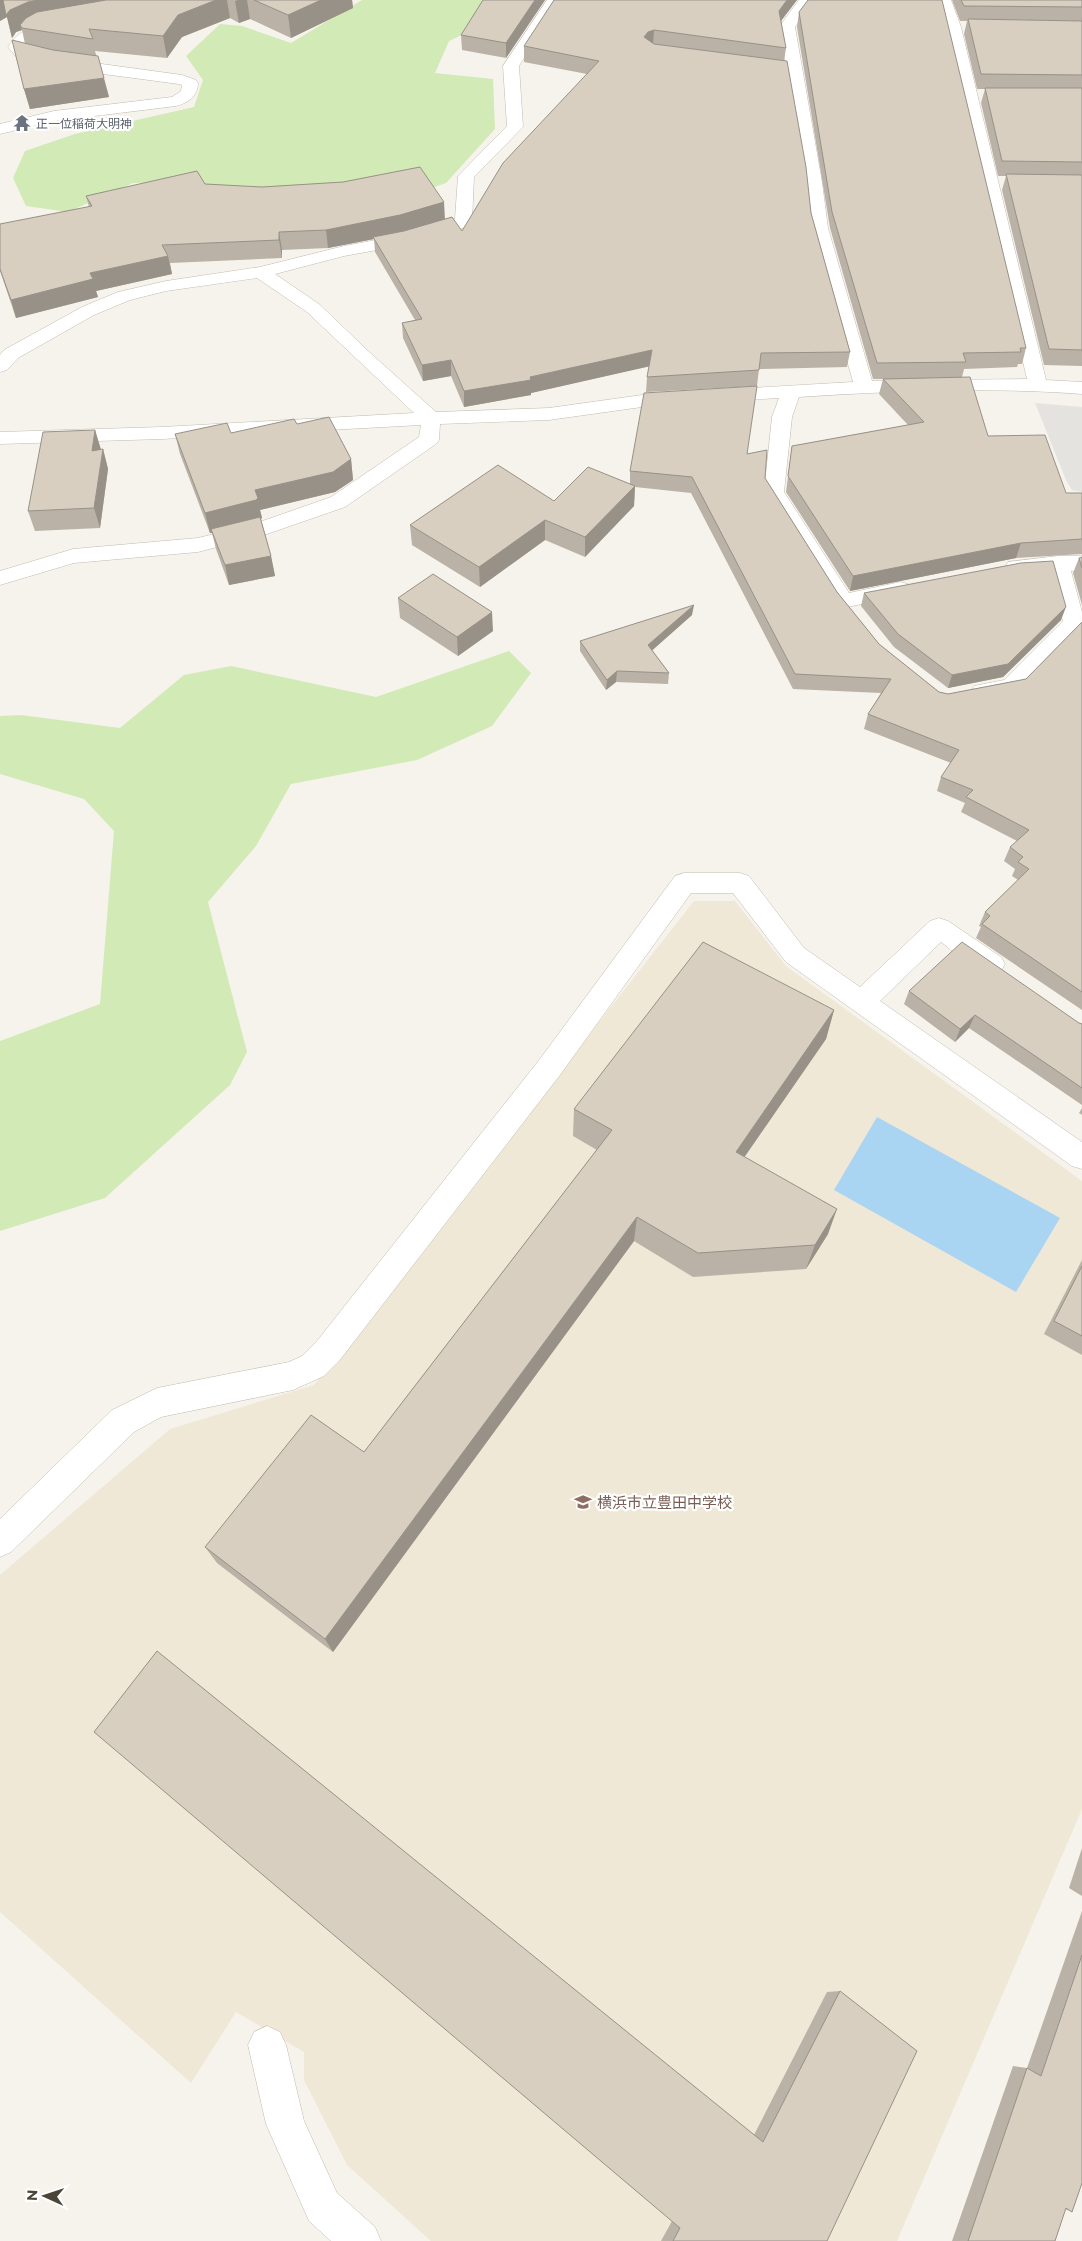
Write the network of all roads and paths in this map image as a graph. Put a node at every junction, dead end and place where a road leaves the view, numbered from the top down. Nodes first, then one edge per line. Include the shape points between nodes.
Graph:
1 (807, 0) edge
2 (944, 0) edge
3 (545, 4) edge
4 (68, 24) edge
5 (953, 27) junction
6 (973, 28) edge
7 (776, 68) edge
8 (794, 70) junction
9 (968, 96) junction
10 (987, 96) edge
11 (0, 129) edge
12 (990, 183) junction
13 (1008, 183) edge
14 (260, 272) junction
15 (4, 355) edge
16 (1038, 385) junction
17 (864, 386) junction
18 (1082, 388) edge
19 (791, 393) junction
20 (431, 418) junction
21 (0, 438) edge
22 (1058, 563) junction
23 (1082, 563) edge
24 (997, 571) edge
25 (0, 578) edge
26 (920, 586) edge
27 (958, 697) edge
28 (1010, 977) edge
29 (862, 1002) junction
30 (1082, 1157) edge
31 (0, 1541) edge
32 (267, 2044) dead end
33 (360, 2241) edge

1 - 8 street via 787,26
2 - 5 street
3 - 14 street via 511,66 515,126 466,176 463,222 405,240
4 - 11 street via 27,34 16,47 22,55 58,63 182,80 190,83 190,90 176,102 54,116
5 - 6 street
5 - 9 street
7 - 8 street
8 - 17 street via 819,228
9 - 10 street
9 - 12 street
12 - 13 street
12 - 16 street
14 - 15 street via 166,286 124,296
14 - 20 street via 313,308
16 - 17 street
16 - 18 street
17 - 19 street
19 - 20 street via 649,400 549,414
19 - 26 street via 782,417 774,492 849,608
20 - 21 street via 162,433
20 - 25 street via 429,440 338,502 260,529 198,545 73,556
22 - 23 street
22 - 24 street
22 - 27 street via 1074,623 1011,686
28 - 29 street via 939,928
29 - 30 street
29 - 31 street via 795,955 740,884 684,883 550,1067 313,1366 293,1376 157,1403 123,1421
32 - 33 street via 285,2124 323,2206

